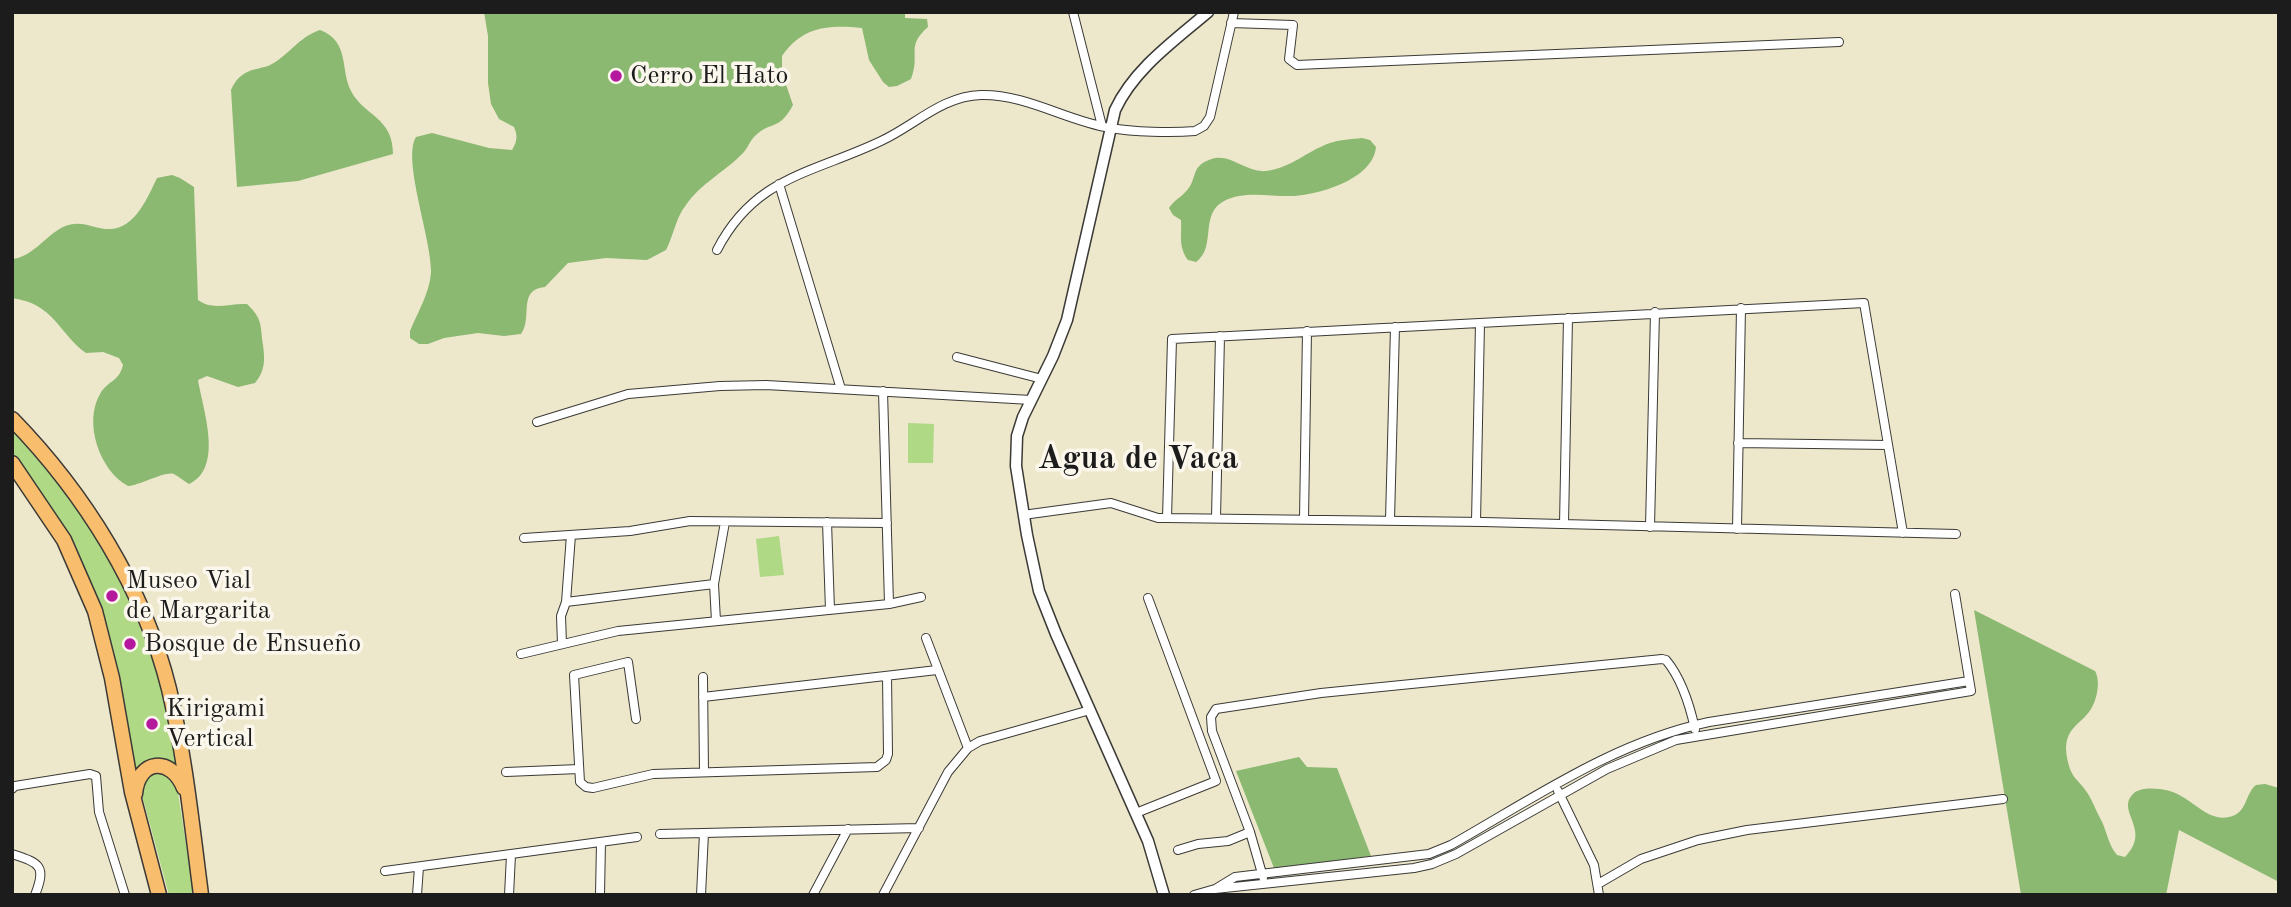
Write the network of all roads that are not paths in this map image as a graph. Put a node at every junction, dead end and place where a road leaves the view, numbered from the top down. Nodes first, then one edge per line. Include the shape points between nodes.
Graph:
1 (1073, 12) edge
2 (1208, 12) edge
3 (1234, 12) edge
4 (1231, 23) junction
5 (1839, 42) dead end
6 (1106, 127) junction
7 (779, 184) junction
8 (717, 250) dead end
9 (1741, 308) junction
10 (1655, 312) junction
11 (1567, 318) junction
12 (1480, 323) junction
13 (1395, 327) junction
14 (1307, 331) junction
15 (1220, 336) junction
16 (957, 358) dead end
17 (1042, 379) junction
18 (841, 389) junction
19 (883, 391) junction
20 (1031, 400) junction
21 (12, 419) edge
22 (537, 422) dead end
23 (1738, 443) junction
24 (1888, 445) junction
25 (12, 463) edge
26 (1023, 515) junction
27 (1167, 518) junction
28 (1216, 518) junction
29 (1304, 519) junction
30 (1390, 520) junction
31 (725, 522) junction
32 (827, 522) junction
33 (1476, 522) junction
34 (887, 523) junction
35 (1564, 524) junction
36 (1650, 527) junction
37 (1737, 529) junction
38 (1903, 533) junction
39 (1956, 534) dead end
40 (571, 535) junction
41 (524, 538) dead end
42 (714, 584) junction
43 (1955, 594) dead end
44 (921, 597) dead end
45 (1148, 598) dead end
46 (566, 603) junction
47 (889, 604) junction
48 (830, 610) junction
49 (716, 621) junction
50 (926, 638) dead end
51 (562, 644) junction
52 (521, 654) dead end
53 (937, 670) junction
54 (887, 676) junction
55 (703, 677) dead end
56 (1969, 681) junction
57 (703, 697) junction
58 (1090, 710) junction
59 (636, 719) dead end
60 (1694, 725) junction
61 (1696, 736) junction
62 (968, 748) junction
63 (579, 769) junction
64 (506, 772) dead end
65 (704, 772) junction
66 (1555, 786) junction
67 (12, 789) edge
68 (1560, 795) junction
69 (187, 797) junction
70 (2003, 799) dead end
71 (135, 806) junction
72 (1136, 813) junction
73 (919, 828) junction
74 (848, 830) junction
75 (1250, 832) junction
76 (704, 833) junction
77 (660, 834) dead end
78 (637, 837) dead end
79 (601, 842) junction
80 (1178, 850) dead end
81 (12, 855) edge
82 (511, 855) junction
83 (419, 867) junction
84 (385, 871) dead end
85 (1262, 874) junction
86 (1598, 884) junction
87 (1264, 885) junction
88 (1215, 889) junction
89 (35, 895) edge
90 (125, 895) edge
91 (159, 895) edge
92 (201, 895) edge
93 (417, 895) edge
94 (509, 895) edge
95 (600, 895) edge
96 (701, 895) edge
97 (813, 895) edge
98 (883, 895) edge
99 (1164, 895) edge
100 (1194, 895) edge
101 (1600, 895) edge

1 - 6 street
2 - 6 street via 1135,78
3 - 4 street
4 - 5 street via 1293,25 1289,59 1297,65
4 - 6 street via 1210,117 1204,126 1186,132
6 - 7 street via 1008,98 981,95 935,108 883,141
6 - 17 street via 1067,320
7 - 8 street via 749,205 729,227
7 - 18 street
9 - 10 street
9 - 23 street
9 - 24 street via 1864,303
10 - 11 street
10 - 36 street
11 - 12 street
11 - 35 street
12 - 13 street
12 - 33 street
13 - 14 street
13 - 30 street
14 - 15 street
14 - 29 street
15 - 27 street via 1172,339
15 - 28 street
16 - 17 street
17 - 20 street
18 - 19 street
18 - 22 street via 766,385 663,390 628,394
19 - 20 street
19 - 34 street
20 - 26 street via 1016,449
21 - 69 main road via 41,450 99,529 135,597 168,687
23 - 24 street
23 - 37 street
24 - 38 street
25 - 71 main road via 64,540 95,611
26 - 27 street via 1111,503
26 - 58 street via 1040,591
27 - 28 street
28 - 29 street
29 - 30 street
30 - 33 street
31 - 32 street
31 - 40 street via 690,521
31 - 42 street
32 - 34 street
32 - 48 street
33 - 35 street
34 - 47 street
35 - 36 street
36 - 37 street
37 - 38 street
38 - 39 street
40 - 41 street
40 - 46 street
42 - 46 street
42 - 49 street
43 - 56 street
44 - 47 street
45 - 72 street via 1216,781
46 - 51 street via 561,616
47 - 48 street
48 - 49 street
49 - 51 street via 618,631
50 - 53 street
51 - 52 street
53 - 54 street
53 - 62 street
54 - 57 street
54 - 65 street via 888,746 882,765
55 - 57 street
56 - 60 street
56 - 61 street via 1971,691
57 - 65 street
58 - 62 street
58 - 72 street
59 - 63 street via 628,662 574,675
60 - 61 street
60 - 66 street via 1641,741
60 - 75 street via 1672,667 1662,659 1221,707 1213,713 1212,731
61 - 68 street via 1645,751
62 - 73 street via 948,772
63 - 64 street
63 - 65 street via 580,782 593,788 653,774
66 - 68 street
66 - 85 street via 1429,854
67 - 90 street via 96,776 99,812
68 - 86 street via 1594,865
68 - 87 street via 1432,864
69 - 71 main road via 172,770 151,766 136,784
69 - 92 main road
70 - 86 street via 1698,840 1641,859
71 - 91 main road
72 - 99 street
73 - 74 street
73 - 98 street
74 - 76 street
74 - 97 street
75 - 80 street
75 - 85 street
76 - 77 street
76 - 96 street
78 - 79 street
79 - 82 street
79 - 95 street
81 - 89 street via 34,861 40,868 42,878
82 - 83 street
82 - 94 street
83 - 84 street
83 - 93 street
85 - 87 street
85 - 88 street via 1235,877
86 - 101 street
87 - 88 street
88 - 100 street

